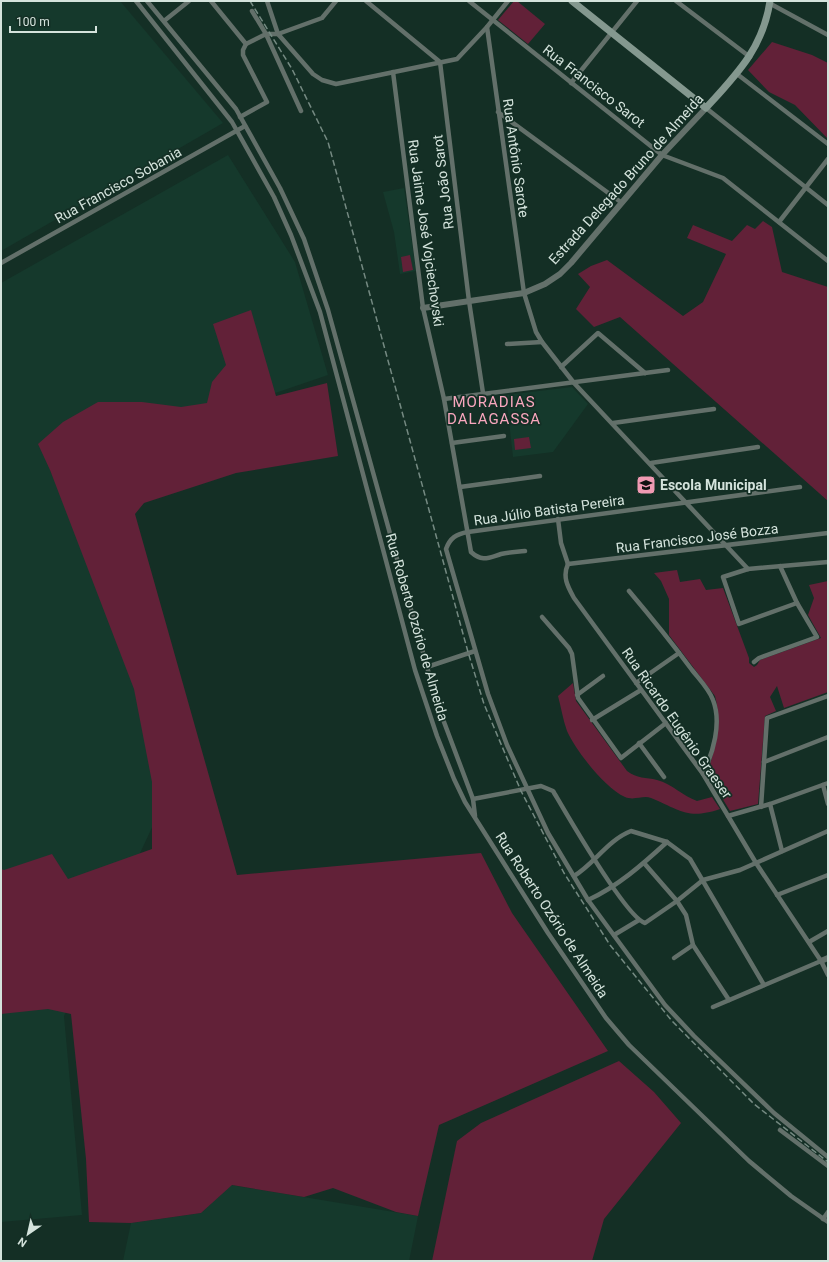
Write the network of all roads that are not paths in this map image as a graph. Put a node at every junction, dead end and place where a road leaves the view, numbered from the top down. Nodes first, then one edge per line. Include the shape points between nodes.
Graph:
1 (136, 1) edge
2 (147, 1) edge
3 (189, 1) edge
4 (211, 1) edge
5 (267, 1) edge
6 (336, 1) edge
7 (366, 1) edge
8 (469, 1) edge
9 (508, 1) edge
10 (572, 1) edge
11 (637, 1) edge
12 (676, 1) edge
13 (770, 2) edge
14 (252, 11) dead end
15 (492, 20) junction
16 (164, 21) junction
17 (487, 27) junction
18 (611, 32) junction
19 (266, 34) junction
20 (278, 34) junction
21 (828, 35) edge
22 (246, 44) junction
23 (192, 54) junction
24 (750, 57) junction
25 (184, 60) junction
26 (440, 62) junction
27 (393, 72) junction
28 (737, 74) junction
29 (571, 83) junction
30 (706, 108) junction
31 (302, 111) dead end
32 (498, 112) junction
33 (240, 117) junction
34 (245, 126) junction
35 (237, 131) junction
36 (828, 144) edge
37 (256, 146) junction
38 (248, 151) junction
39 (662, 155) junction
40 (828, 159) edge
41 (806, 187) junction
42 (286, 201) junction
43 (622, 203) junction
44 (278, 205) junction
45 (828, 205) edge
46 (779, 222) junction
47 (310, 255) junction
48 (301, 259) junction
49 (828, 260) edge
50 (1, 263) edge
51 (322, 291) junction
52 (524, 293) junction
53 (313, 294) junction
54 (469, 301) junction
55 (423, 308) junction
56 (328, 310) junction
57 (320, 312) junction
58 (542, 342) junction
59 (507, 344) dead end
60 (561, 367) junction
61 (668, 370) dead end
62 (645, 373) junction
63 (574, 383) junction
64 (483, 393) junction
65 (444, 399) junction
66 (714, 410) dead end
67 (613, 423) junction
68 (504, 436) dead end
69 (363, 439) junction
70 (354, 441) junction
71 (452, 443) junction
72 (758, 447) dead end
73 (651, 463) junction
74 (370, 466) junction
75 (361, 467) junction
76 (540, 476) dead end
77 (460, 487) junction
78 (800, 487) dead end
79 (688, 503) junction
80 (558, 519) junction
81 (468, 532) junction
82 (828, 533) edge
83 (727, 545) junction
84 (524, 551) dead end
85 (828, 562) edge
86 (568, 564) junction
87 (780, 566) junction
88 (748, 569) junction
89 (629, 591) dead end
90 (797, 603) junction
91 (542, 617) dead end
92 (475, 651) junction
93 (679, 653) junction
94 (754, 662) dead end
95 (427, 667) junction
96 (603, 676) dead end
97 (636, 683) junction
98 (641, 690) junction
99 (577, 695) junction
100 (828, 696) edge
101 (592, 720) junction
102 (666, 723) junction
103 (828, 737) edge
104 (639, 743) junction
105 (764, 762) junction
106 (703, 774) junction
107 (664, 777) dead end
108 (825, 784) edge
109 (527, 790) junction
110 (473, 799) junction
111 (770, 804) junction
112 (828, 804) edge
113 (762, 807) junction
114 (728, 816) junction
115 (475, 818) junction
116 (828, 831) edge
117 (667, 842) junction
118 (782, 851) junction
119 (594, 859) junction
120 (644, 863) junction
121 (756, 863) junction
122 (828, 875) edge
123 (574, 876) junction
124 (702, 880) junction
125 (612, 886) junction
126 (777, 895) junction
127 (588, 900) junction
128 (677, 901) junction
129 (639, 920) junction
130 (828, 931) edge
131 (614, 935) junction
132 (809, 942) junction
133 (693, 945) junction
134 (674, 958) dead end
135 (828, 958) edge
136 (821, 961) junction
137 (828, 975) edge
138 (764, 985) junction
139 (729, 1000) junction
140 (714, 1007) dead end
141 (780, 1130) dead end
142 (828, 1157) edge
143 (828, 1166) edge
144 (828, 1212) edge
145 (826, 1220) edge

1 - 25 street, Rua Roberto Ozório de Almeida
2 - 16 street
3 - 16 street
4 - 22 street
5 - 20 street
6 - 20 street via 322,18
7 - 26 street
8 - 15 street, Rua Francisco Sarot
9 - 15 street
10 - 18 main road
11 - 18 street
12 - 24 street
13 - 21 street
13 - 24 main road, Estrada Delegado Bruno de Almeida via 760,38
14 - 19 street
15 - 17 street
15 - 29 street, Rua Francisco Sarot
16 - 23 street
17 - 26 street via 463,55 457,59
17 - 32 street, Rua Antônio Sarote
18 - 29 street
18 - 30 main road
19 - 20 street
19 - 22 street
19 - 31 street
20 - 27 street via 313,74 322,80 336,84
22 - 33 street via 243,55 267,102
23 - 25 street
23 - 33 street
24 - 28 main road, Estrada Delegado Bruno de Almeida
25 - 35 street, Rua Roberto Ozório de Almeida
26 - 27 street
26 - 54 street, Rua João Sarot
27 - 55 street, Rua Jaime José Vojciechovski
28 - 30 main road, Estrada Delegado Bruno de Almeida
28 - 36 street
29 - 39 street, Rua Francisco Sarot
30 - 39 street, Estrada Delegado Bruno de Almeida
30 - 41 street
32 - 43 street
32 - 52 street, Rua Antônio Sarote
33 - 34 street
34 - 35 street, Rua Francisco Sobania
34 - 37 street
35 - 38 street, Rua Roberto Ozório de Almeida
35 - 50 street, Rua Francisco Sobania
37 - 38 street
37 - 42 street
38 - 44 street, Rua Roberto Ozório de Almeida
39 - 43 street, Estrada Delegado Bruno de Almeida
39 - 46 street, Rua Francisco Sarot via 723,178
40 - 41 street
41 - 45 street
41 - 46 street
42 - 44 street
42 - 47 street
43 - 52 street, Estrada Delegado Bruno de Almeida via 560,274
44 - 48 street, Rua Roberto Ozório de Almeida
46 - 49 street, Rua Francisco Sarot
47 - 48 street
47 - 51 street
48 - 53 street, Rua Roberto Ozório de Almeida
51 - 53 street
51 - 56 street
52 - 54 street, Estrada Delegado Bruno de Almeida
52 - 58 street, Rua Antônio Sarote via 536,332
53 - 57 street, Rua Roberto Ozório de Almeida
54 - 55 street, Estrada Delegado Bruno de Almeida
54 - 64 street, Rua João Sarot
55 - 65 street, Rua Jaime José Vojciechovski
56 - 57 street
56 - 69 street
57 - 70 street, Rua Roberto Ozório de Almeida
58 - 59 street
58 - 60 street, Rua Antônio Sarote
60 - 62 street via 598,333
60 - 63 street, Rua Antônio Sarote
61 - 62 street
62 - 63 street
63 - 64 street
63 - 67 street, Rua Antônio Sarote
64 - 65 street
65 - 71 street, Rua Jaime José Vojciechovski
66 - 67 street
67 - 73 street, Rua Antônio Sarote
68 - 71 street
69 - 70 street
69 - 74 street
70 - 75 street, Rua Roberto Ozório de Almeida
71 - 77 street, Rua Jaime José Vojciechovski
72 - 73 street
73 - 79 street, Rua Antônio Sarote
74 - 75 street
74 - 95 street
75 - 115 street, Rua Roberto Ozório de Almeida via 420,686 454,779
76 - 77 street
77 - 81 street, Rua Jaime José Vojciechovski
78 - 79 street, Rua Júlio Batista Pereira
79 - 80 street, Rua Júlio Batista Pereira
79 - 83 street, Rua Antônio Sarote
80 - 81 street, Rua Júlio Batista Pereira
80 - 86 street via 560,543
81 - 84 street, Rua Jaime José Vojciechovski via 471,552 477,558 487,560 502,554
81 - 92 street, Rua Júlio Batista Pereira via 457,534 449,541 446,549
82 - 83 street, Rua Francisco José Bozza
83 - 86 street, Rua Francisco José Bozza
83 - 88 street, Rua Antônio Sarote
85 - 87 street
86 - 97 street, Rua Ricardo Eugênio Graeser via 564,571 566,583 574,598
87 - 88 street
87 - 90 street
88 - 90 street via 723,578 739,624
89 - 93 street
90 - 94 street via 817,637
91 - 99 street via 572,654
92 - 95 street
92 - 109 street via 488,694
93 - 97 street
93 - 106 street via 709,692 714,705 715,738
95 - 110 street via 441,714
96 - 99 street
97 - 98 street, Rua Ricardo Eugênio Graeser
98 - 101 street
98 - 102 street, Rua Ricardo Eugênio Graeser
99 - 101 street
100 - 105 street via 767,718
101 - 104 street via 621,758
102 - 104 street
102 - 106 street, Rua Ricardo Eugênio Graeser
103 - 105 street
104 - 107 street
105 - 113 street
106 - 114 street, Rua Ricardo Eugênio Graeser
108 - 111 street
108 - 112 street
109 - 110 street
109 - 119 street via 541,786 553,792
109 - 123 street via 548,833
110 - 115 street
111 - 113 street
111 - 118 street
113 - 114 street
114 - 121 street, Rua Ricardo Eugênio Graeser
115 - 145 street, Rua Roberto Ozório de Almeida via 548,933 606,1018 625,1040 736,1150 775,1183
116 - 118 street
117 - 119 street via 631,831
117 - 120 street
117 - 124 street via 690,859
118 - 121 street
119 - 123 street via 588,867
119 - 125 street
120 - 125 street
120 - 128 street
121 - 124 street
121 - 126 street, Rua Ricardo Eugênio Graeser
122 - 126 street
123 - 127 street
124 - 128 street
124 - 138 street
125 - 127 street
125 - 129 street
126 - 132 street, Rua Ricardo Eugênio Graeser
127 - 131 street
128 - 129 street via 647,922
128 - 133 street via 686,916
129 - 131 street
130 - 132 street
131 - 142 street via 665,1005 699,1041 774,1113
132 - 136 street, Rua Ricardo Eugênio Graeser
133 - 134 street
133 - 139 street
135 - 136 street
136 - 137 street, Rua Ricardo Eugênio Graeser
136 - 138 street
138 - 139 street
139 - 140 street
141 - 143 street
144 - 145 street

